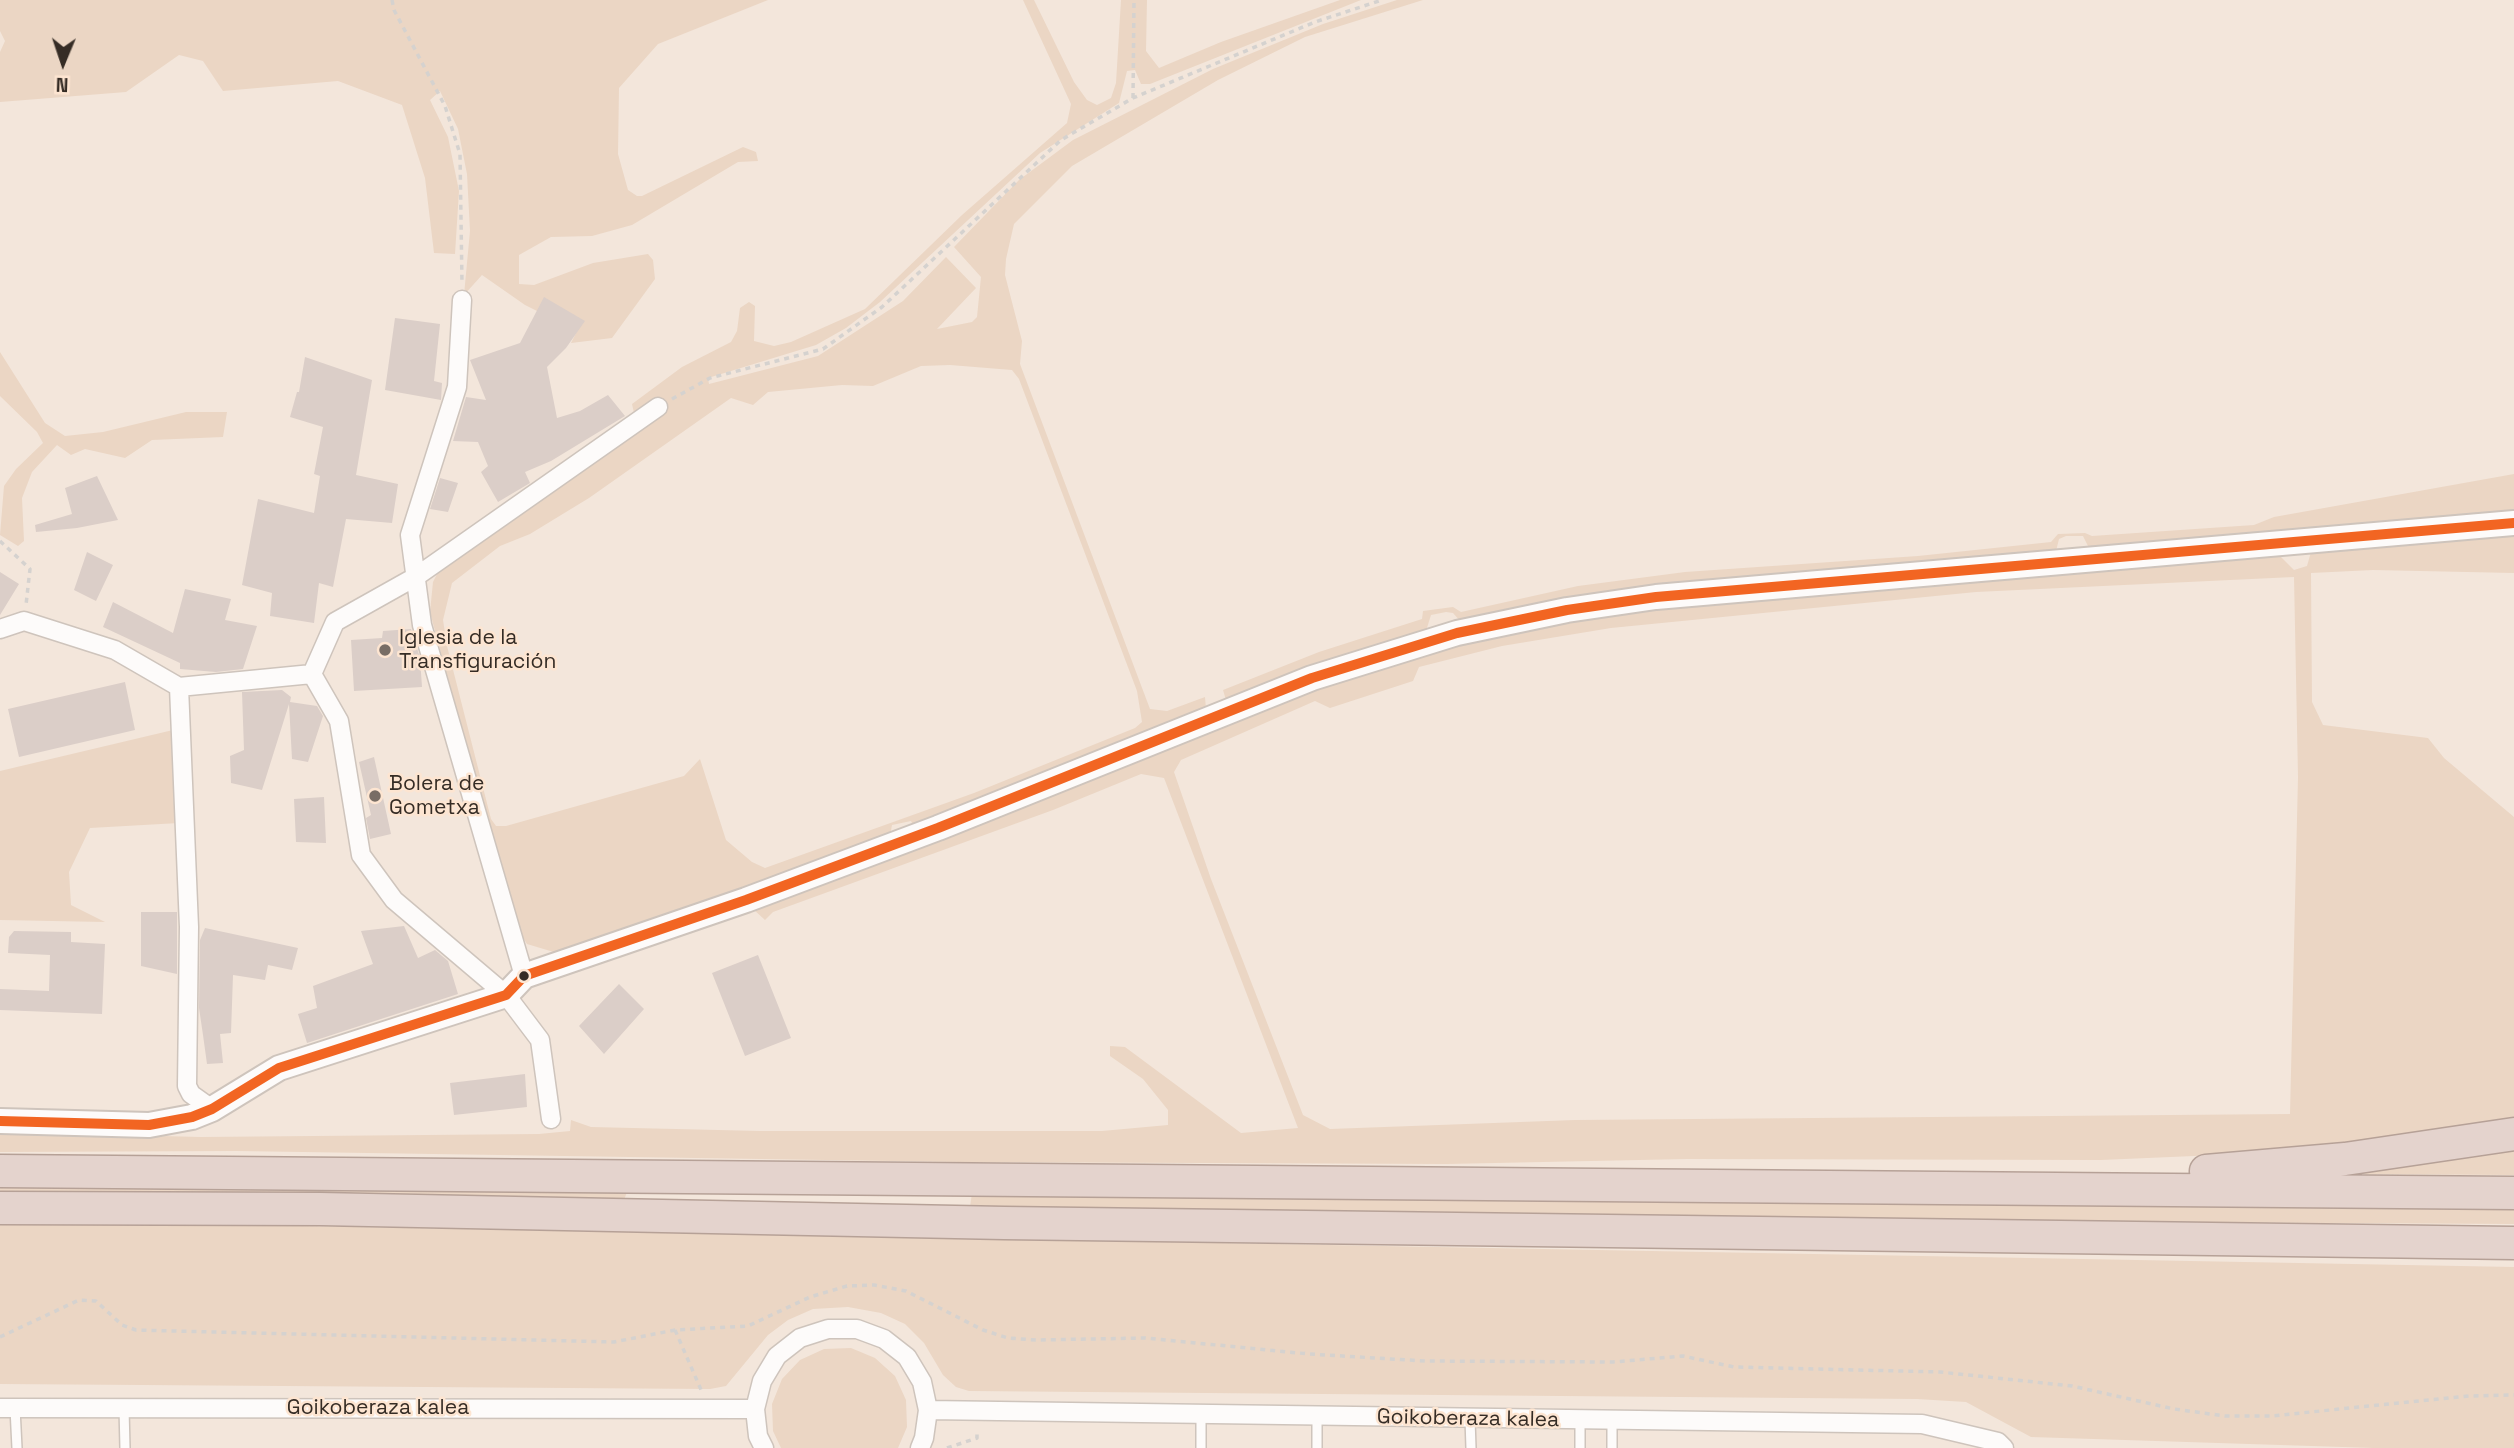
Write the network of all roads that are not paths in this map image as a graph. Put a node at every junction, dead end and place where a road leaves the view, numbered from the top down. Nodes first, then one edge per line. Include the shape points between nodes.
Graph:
1 (462, 300) road end
2 (658, 407) road end
3 (2514, 523) edge
4 (417, 576) junction
5 (0, 629) edge
6 (313, 674) junction
7 (179, 687) junction
8 (524, 976) junction
9 (506, 995) junction
10 (212, 1109) junction
11 (551, 1119) dead end
12 (0, 1121) edge
13 (2514, 1134) edge
14 (0, 1171) edge
15 (1908, 1188) junction
16 (2514, 1193) edge
17 (0, 1208) edge
18 (2508, 1244) edge
19 (8, 1408) edge
20 (124, 1408) junction
21 (755, 1409) junction
22 (928, 1410) junction
23 (1201, 1415) junction
24 (1317, 1417) junction
25 (1470, 1419) junction
26 (1580, 1421) junction
27 (1612, 1422) junction
28 (17, 1448) edge
29 (125, 1448) edge
30 (764, 1448) edge
31 (919, 1448) edge
32 (1202, 1448) edge
33 (1317, 1448) edge
34 (1471, 1448) edge
35 (1580, 1448) edge
36 (1612, 1448) edge
37 (2004, 1448) edge

1 - 4 street via 457,387 410,535
2 - 4 street
3 - 8 street via 1656,597 1469,630 1312,678 926,833
4 - 6 street via 335,622
4 - 8 street via 422,625
5 - 7 street via 24,621 115,650
6 - 7 street
6 - 9 street via 339,721 361,855 394,900
7 - 10 street via 189,927 187,1086
8 - 9 street
9 - 10 street via 279,1068
9 - 11 street via 541,1040
10 - 12 street via 149,1125
13 - 15 highway via 2345,1159 2222,1170
14 - 15 highway
15 - 16 highway
17 - 18 highway via 320,1209 1032,1224
19 - 20 street, Goikoberaza kalea
19 - 28 lane
20 - 21 street, Goikoberaza kalea
20 - 29 lane
21 - 22 street via 777,1356 800,1338 828,1329 857,1329 884,1339 907,1357 922,1382
21 - 30 street
22 - 23 street, Goikoberaza kalea
22 - 31 street
23 - 24 street, Goikoberaza kalea
23 - 32 lane
24 - 25 street, Goikoberaza kalea
24 - 33 lane
25 - 26 street, Goikoberaza kalea
25 - 34 lane
26 - 27 street, Goikoberaza kalea
26 - 35 lane
27 - 36 lane
27 - 37 street, Goikoberaza kalea via 1922,1424 1998,1442

